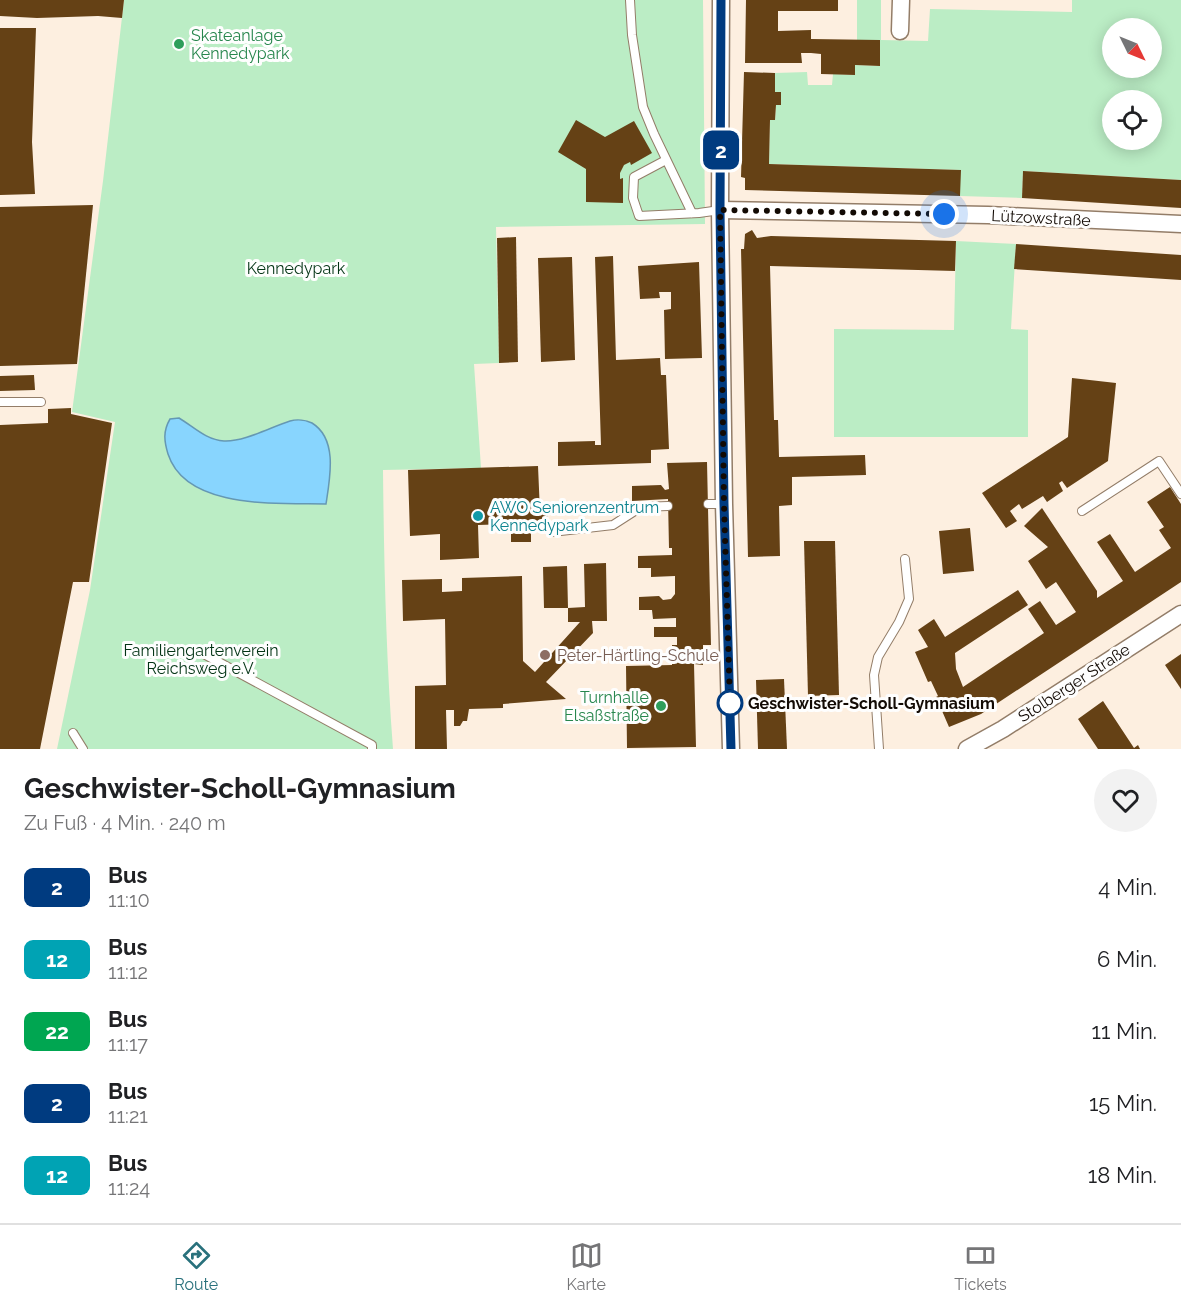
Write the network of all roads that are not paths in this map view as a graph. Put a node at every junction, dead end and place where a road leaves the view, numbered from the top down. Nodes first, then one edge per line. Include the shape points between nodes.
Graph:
1 (630, 0) edge
2 (721, 0) edge
3 (901, 0) edge
4 (900, 31) dead end
5 (666, 160) junction
6 (720, 210) junction
7 (692, 213) junction
8 (1181, 224) edge
9 (0, 402) edge
10 (41, 402) dead end
11 (1181, 494) edge
12 (668, 506) dead end
13 (1082, 511) dead end
14 (552, 532) dead end
15 (905, 559) dead end
16 (1181, 614) edge
17 (202, 653) dead end
18 (73, 734) dead end
19 (83, 749) edge
20 (372, 749) edge
21 (731, 749) edge
22 (879, 749) edge
23 (967, 749) edge

1 - 5 lane via 643,107
2 - 6 street
3 - 4 street
5 - 7 lane
5 - 7 lane via 634,177 633,198 639,216
6 - 7 lane
6 - 8 street, Lützowstraße via 988,215
6 - 21 street via 716,504
9 - 10 lane
11 - 13 lane via 1160,461
12 - 14 lane via 640,507 613,525
15 - 22 lane via 909,599 878,657 874,675
16 - 23 street, Stolberger Straße
17 - 20 lane via 372,745
18 - 19 lane

